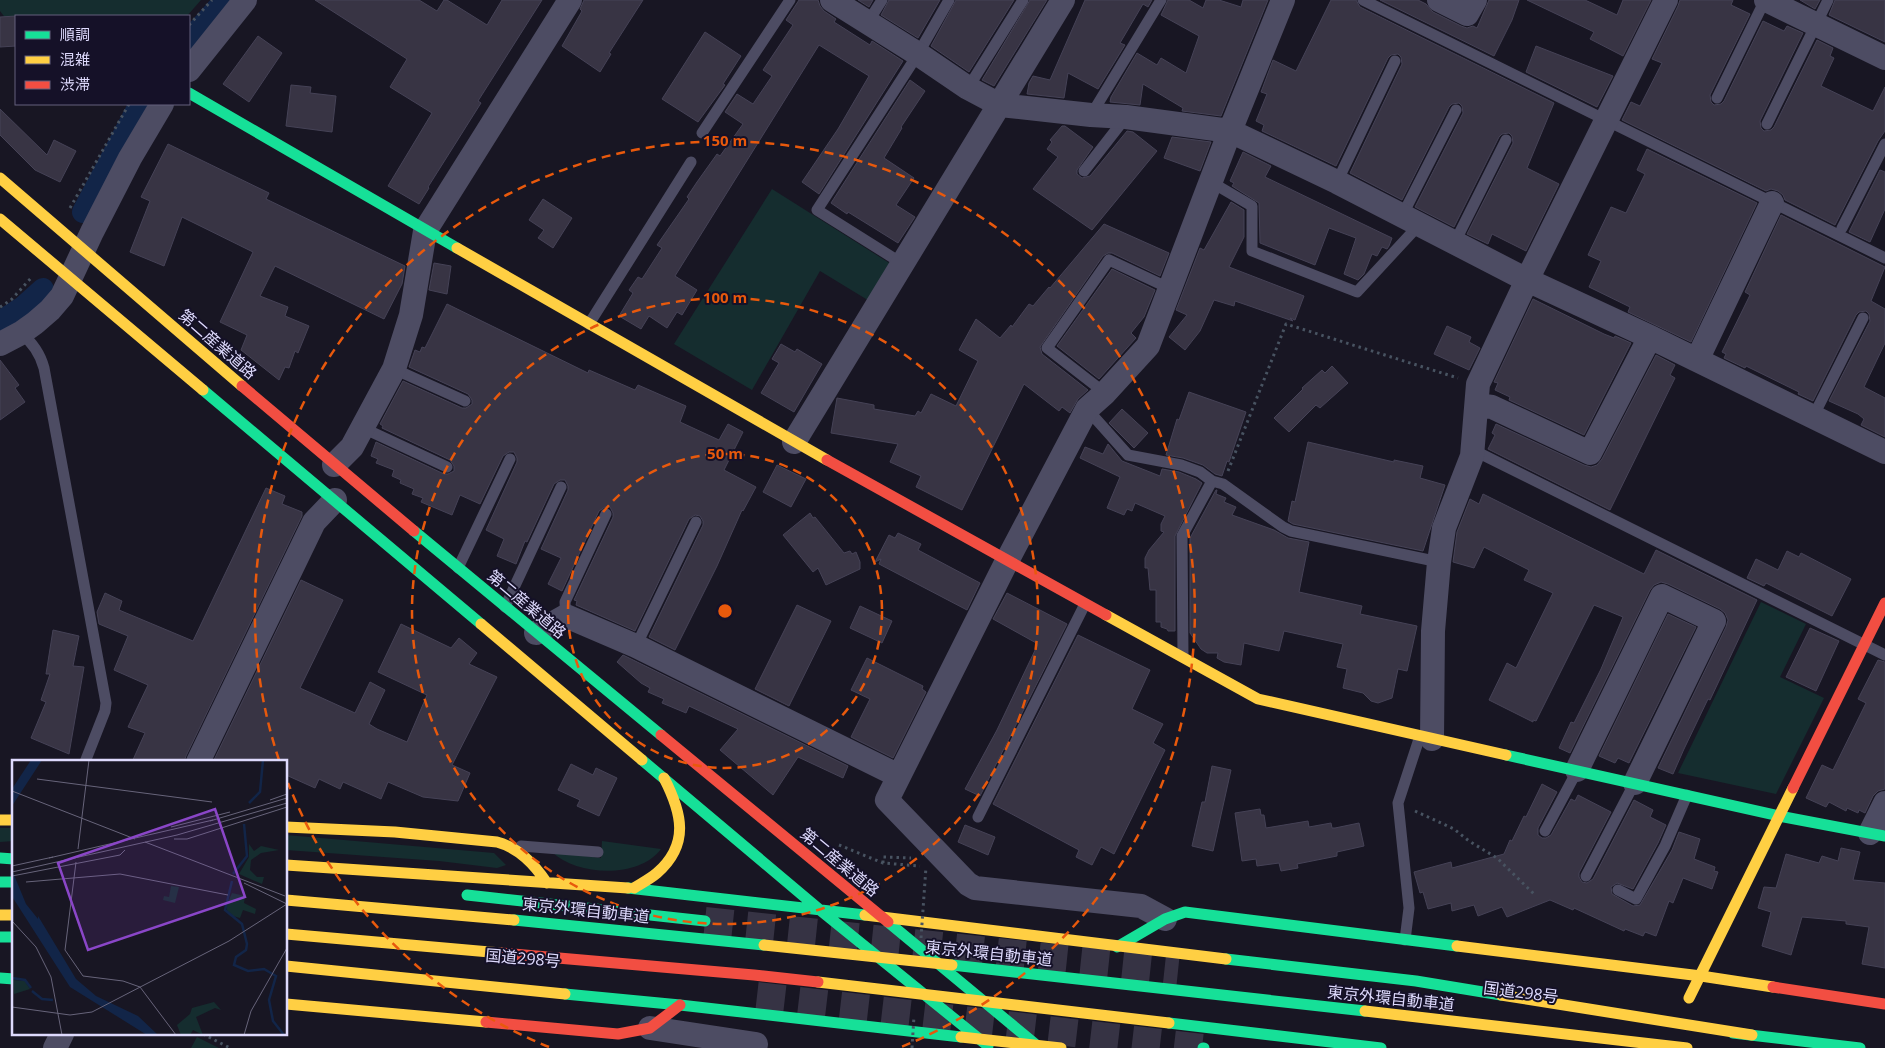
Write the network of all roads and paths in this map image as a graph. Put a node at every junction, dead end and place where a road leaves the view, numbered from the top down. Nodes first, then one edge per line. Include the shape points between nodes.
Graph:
1 (212, 0) edge
2 (245, 0) edge
3 (570, 0) edge
4 (790, 0) edge
5 (832, 0) edge
6 (882, 0) edge
7 (950, 0) edge
8 (1024, 0) edge
9 (1063, 0) edge
10 (1161, 0) edge
11 (1283, 0) edge
12 (1364, 0) edge
13 (1439, 0) edge
14 (1475, 0) edge
15 (1666, 0) edge
16 (1766, 0) edge
17 (1828, 0) edge
18 (868, 22) junction
19 (190, 24) edge
20 (1816, 24) junction
21 (918, 54) junction
22 (1885, 58) edge
23 (1395, 62) dead end
24 (190, 69) edge
25 (968, 88) junction
26 (190, 94) edge
27 (1717, 98) dead end
28 (128, 105) edge
29 (161, 105) edge
30 (1000, 105) junction
31 (1456, 110) dead end
32 (1091, 115) junction
33 (1126, 117) junction
34 (1606, 120) junction
35 (1766, 124) dead end
36 (1230, 132) junction
37 (702, 134) dead end
38 (1506, 140) dead end
39 (1885, 144) edge
40 (691, 162) dead end
41 (1084, 171) dead end
42 (0, 178) edge
43 (1211, 182) junction
44 (1337, 182) junction
45 (1772, 203) junction
46 (67, 213) dead end
47 (0, 219) edge
48 (1410, 220) junction
49 (1842, 228) dead end
50 (425, 231) junction
51 (1455, 242) junction
52 (83, 250) junction
53 (1885, 258) edge
54 (903, 264) junction
55 (36, 273) dead end
56 (71, 279) junction
57 (1527, 280) junction
58 (1171, 289) junction
59 (0, 307) edge
60 (1864, 318) dead end
61 (589, 324) junction
62 (1650, 338) junction
63 (10, 339) edge
64 (1697, 360) junction
65 (394, 369) junction
66 (1478, 394) junction
67 (465, 401) dead end
68 (1096, 401) junction
69 (1813, 417) junction
70 (363, 428) junction
71 (794, 442) junction
72 (1472, 450) junction
73 (1885, 452) edge
74 (510, 458) dead end
75 (334, 465) junction
76 (447, 467) dead end
77 (1217, 482) junction
78 (561, 487) dead end
79 (335, 500) junction
80 (606, 514) dead end
81 (696, 522) dead end
82 (1007, 561) junction
83 (1439, 562) junction
84 (458, 568) junction
85 (1885, 603) edge
86 (1085, 604) junction
87 (505, 606) junction
88 (566, 616) junction
89 (536, 633) junction
90 (1865, 644) junction
91 (636, 646) junction
92 (1885, 655) edge
93 (1183, 658) junction
94 (1426, 737) junction
95 (86, 760) edge
96 (199, 760) edge
97 (1578, 770) junction
98 (899, 776) junction
99 (664, 778) junction
100 (1635, 783) junction
101 (1687, 795) junction
102 (1398, 803) junction
103 (1885, 803) edge
104 (1780, 816) junction
105 (978, 817) dead end
106 (288, 827) edge
107 (1545, 831) dead end
108 (1878, 835) edge
109 (507, 845) junction
110 (840, 845) dead end
111 (598, 852) dead end
112 (918, 859) dead end
113 (882, 863) junction
114 (288, 865) edge
115 (926, 866) dead end
116 (1586, 876) dead end
117 (547, 882) junction
118 (634, 888) junction
119 (1618, 890) dead end
120 (453, 894) dead end
121 (1534, 894) dead end
122 (288, 900) edge
123 (820, 910) junction
124 (880, 917) junction
125 (1165, 919) junction
126 (705, 921) tunnel mouth
127 (288, 934) edge
128 (1405, 940) junction
129 (1117, 947) junction
130 (288, 956) edge
131 (344, 960) dead end
132 (288, 966) edge
133 (1701, 976) junction
134 (1689, 998) dead end
135 (288, 1004) edge
136 (1484, 1004) dead end
137 (1885, 1004) edge
138 (680, 1005) junction
139 (650, 1028) junction
140 (1752, 1035) junction
141 (61, 1036) edge
142 (207, 1036) edge
143 (980, 1039) junction
144 (1038, 1046) edge
145 (55, 1048) edge
146 (230, 1048) edge
147 (755, 1048) edge
148 (991, 1048) edge
149 (1061, 1048) edge
150 (1381, 1048) edge
151 (1687, 1048) edge
152 (1860, 1048) edge

1 - 19 path
2 - 24 street
3 - 50 street
4 - 37 lane
5 - 18 street
6 - 18 lane
7 - 21 lane
8 - 25 lane
9 - 30 street
10 - 32 lane
11 - 36 street
12 - 34 lane
13 - 14 street via 1467,14
15 - 34 street
16 - 20 street
16 - 27 lane
17 - 20 lane
18 - 21 street
20 - 22 street
20 - 35 lane
21 - 25 street
21 - 54 lane via 817,210
23 - 44 lane
25 - 30 street
26 - 50 main road
28 - 46 path
29 - 52 street
30 - 32 street
30 - 54 street
31 - 48 lane
32 - 33 street
33 - 36 street
33 - 41 lane
34 - 45 lane
34 - 57 street
36 - 43 street
36 - 44 street
38 - 51 lane
39 - 49 lane
40 - 61 lane
42 - 52 main road, 第二産業道路
43 - 48 lane via 1252,206 1252,251 1357,292
43 - 58 street
44 - 48 street
45 - 53 lane
45 - 64 street
47 - 56 main road
48 - 51 street
50 - 61 main road
50 - 65 street via 412,315
51 - 57 street
52 - 56 street
52 - 75 main road, 第二産業道路
54 - 71 street
55 - 59 path
56 - 63 street via 50,310
56 - 79 main road
57 - 62 street
57 - 66 street
58 - 68 street via 1148,346
58 - 68 lane via 1109,260 1047,348
60 - 69 lane
61 - 71 main road
62 - 64 street
62 - 66 street via 1590,453 1492,407
63 - 95 lane via 33,343 44,368 106,703
64 - 69 street
65 - 67 lane
65 - 70 street
66 - 72 street
66 - 77 path via 1420,368 1286,324
68 - 77 lane via 1128,455 1181,465
68 - 82 street
69 - 73 street
70 - 75 street via 352,447
70 - 76 lane
71 - 82 main road
72 - 83 street via 1444,528
72 - 90 lane
74 - 84 lane
75 - 84 main road, 第二産業道路
77 - 83 lane via 1291,531
77 - 93 lane via 1182,536
78 - 87 lane
79 - 96 street via 314,522
79 - 99 main road
80 - 88 lane via 565,602
81 - 91 lane
82 - 86 main road
82 - 98 street
83 - 94 street
84 - 87 main road, 第二産業道路
85 - 90 main road
86 - 93 main road
86 - 105 lane
87 - 89 main road, 第二産業道路
88 - 89 street
88 - 91 street
89 - 124 main road, 第二産業道路
90 - 92 lane
90 - 104 main road
91 - 98 street
93 - 94 main road via 1258,699
94 - 97 main road
94 - 102 lane
97 - 100 main road
97 - 100 street via 1662,596 1714,621
97 - 107 lane
98 - 125 street via 887,800 975,888 1141,906
99 - 118 main road via 681,820 679,839 672,857 657,873
99 - 123 main road
100 - 101 main road
100 - 116 lane
101 - 104 main road
101 - 119 lane via 1636,900
102 - 121 path via 1454,829 1497,858
102 - 128 lane via 1409,908
103 - 108 street
104 - 108 main road
104 - 133 main road
106 - 109 main road via 410,832
109 - 111 lane
109 - 117 main road via 534,864
110 - 113 path
112 - 113 path via 883,856
113 - 115 path
114 - 117 main road
117 - 118 main road
118 - 123 main road
120 - 126 main road
122 - 151 main road, 東京外環自動車道, bridge via 759,943
123 - 124 main road
123 - 143 main road
124 - 129 main road
124 - 144 main road, 第二産業道路
125 - 128 main road via 1185,912
125 - 129 main road
127 - 150 main road, bridge via 754,975
128 - 133 main road
129 - 140 main road via 1416,981
130 - 131 main road
132 - 138 main road
133 - 134 main road
133 - 137 main road
135 - 139 main road via 618,1034
136 - 140 main road, 国道298号
138 - 139 main road
138 - 143 main road
139 - 147 street via 756,1044
140 - 152 main road, 国道298号
141 - 145 street
142 - 146 path
143 - 144 main road
143 - 148 main road
144 - 149 main road

